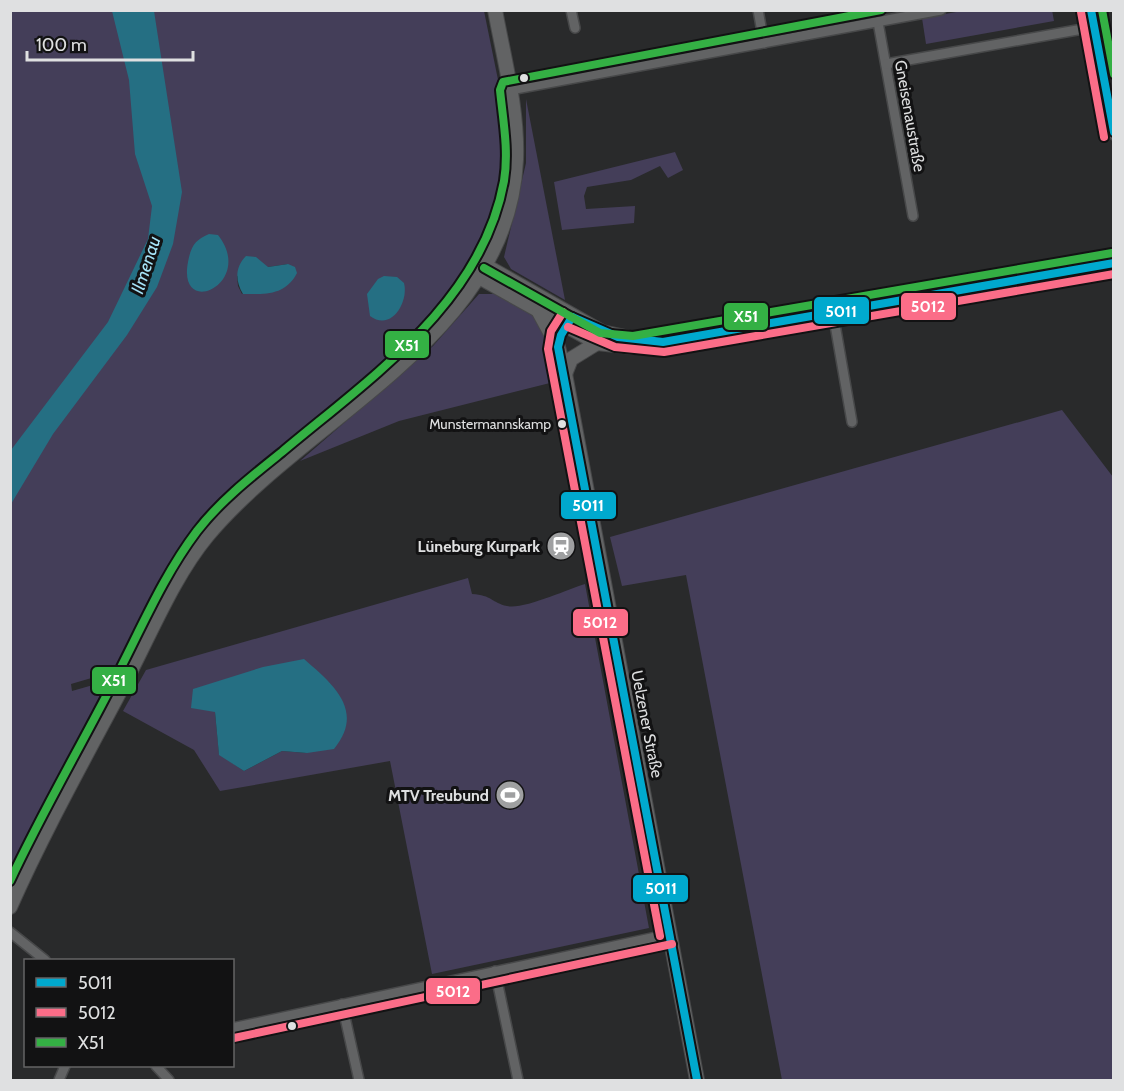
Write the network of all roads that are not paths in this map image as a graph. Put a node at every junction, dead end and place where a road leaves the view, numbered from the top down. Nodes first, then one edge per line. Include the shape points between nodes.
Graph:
1 (495, 10) edge
2 (572, 10) edge
3 (758, 10) edge
4 (941, 10) edge
5 (1091, 10) edge
6 (915, 13) edge
7 (878, 22) junction
8 (1094, 27) junction
9 (575, 28) dead end
10 (764, 43) junction
11 (886, 64) junction
12 (510, 90) junction
13 (1112, 124) edge
14 (1113, 135) edge
15 (913, 216) dead end
16 (1113, 263) edge
17 (483, 272) junction
18 (538, 312) junction
19 (833, 313) junction
20 (569, 323) junction
21 (663, 342) junction
22 (597, 344) junction
23 (558, 347) junction
24 (565, 374) junction
25 (852, 422) dead end
26 (10, 907) edge
27 (10, 932) edge
28 (670, 934) junction
29 (44, 959) edge
30 (495, 971) junction
31 (342, 1004) junction
32 (234, 1029) edge
33 (163, 1068) edge
34 (169, 1080) edge
35 (359, 1080) edge
36 (518, 1080) edge
37 (697, 1080) edge

1 - 12 street
2 - 9 street
3 - 10 street
4 - 6 street
5 - 8 street
6 - 7 street
7 - 10 street
7 - 11 street, Gneisenaustraße
8 - 11 street
8 - 13 street
10 - 12 street
11 - 15 street, Gneisenaustraße
12 - 17 street via 516,142 514,182 506,219
13 - 14 street
16 - 19 street
17 - 18 street
17 - 20 street
17 - 26 street via 428,338 245,496 206,537 179,579
18 - 20 street
18 - 23 street, Uelzener Straße
19 - 21 street
19 - 25 street
20 - 21 street via 618,338
20 - 22 street
20 - 23 street
20 - 24 street, Uelzener Straße
21 - 22 street via 633,347
22 - 24 street via 571,359
23 - 24 street, Uelzener Straße
24 - 28 street, Uelzener Straße
27 - 29 street
28 - 30 street
28 - 37 street, Uelzener Straße
30 - 31 street
30 - 36 street
31 - 32 street
31 - 35 street
33 - 34 street

